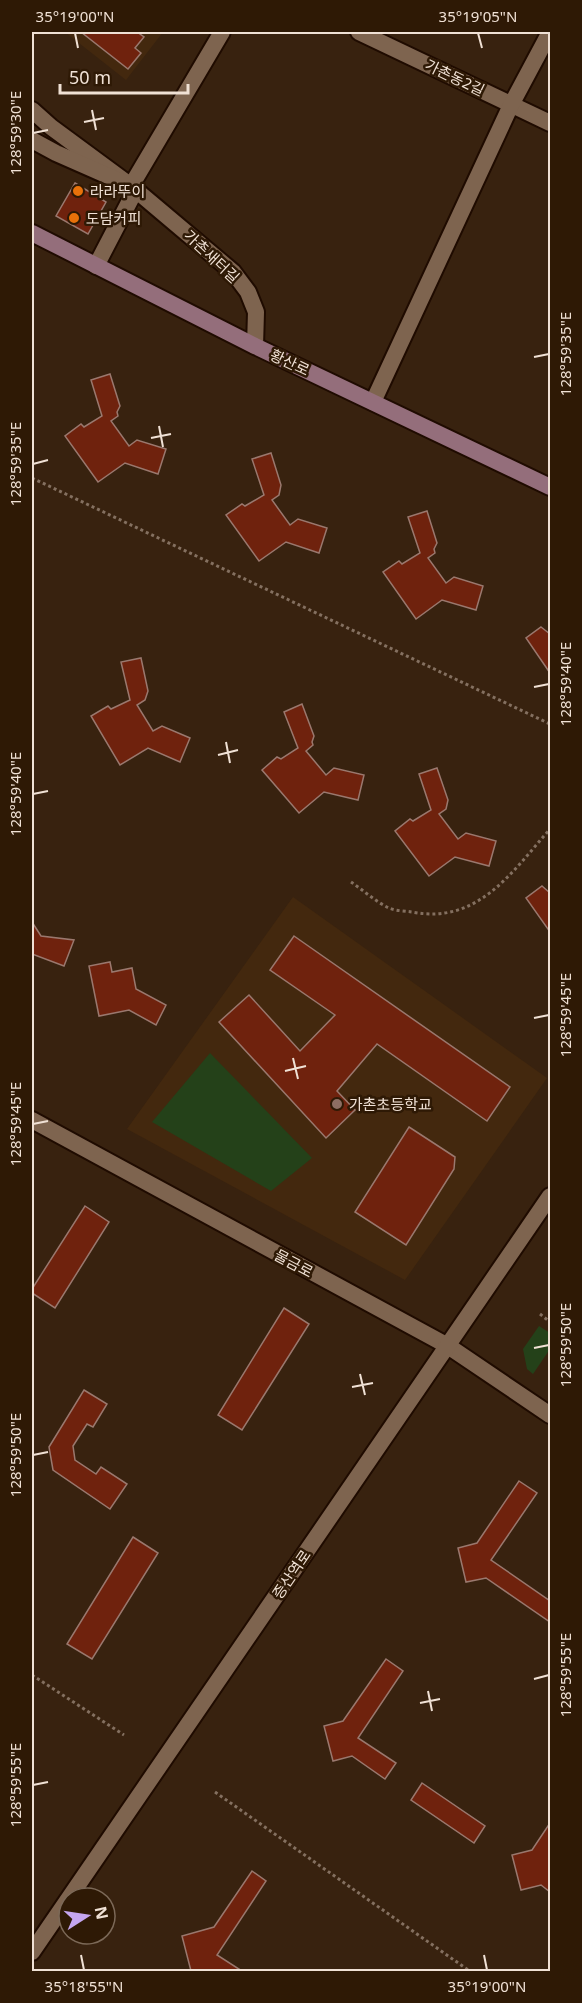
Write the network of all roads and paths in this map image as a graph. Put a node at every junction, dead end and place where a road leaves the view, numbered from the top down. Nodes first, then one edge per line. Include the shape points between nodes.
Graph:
1 (222, 32) edge
2 (359, 32) edge
3 (550, 32) edge
4 (512, 105) junction
5 (32, 110) edge
6 (550, 123) edge
7 (32, 140) edge
8 (133, 188) junction
9 (32, 233) edge
10 (96, 266) junction
11 (255, 346) junction
12 (373, 402) junction
13 (32, 478) edge
14 (550, 487) edge
15 (550, 724) edge
16 (550, 829) edge
17 (351, 882) dead end
18 (32, 1120) edge
19 (550, 1196) edge
20 (540, 1314) dead end
21 (550, 1322) edge
22 (448, 1346) junction
23 (550, 1415) edge
24 (32, 1675) edge
25 (124, 1735) dead end
26 (215, 1792) dead end
27 (32, 1953) edge
28 (471, 1971) edge

1 - 8 street
2 - 4 street, 가촌동2길
3 - 4 street
4 - 6 street, 가촌동2길
4 - 12 street
5 - 8 street, 가촌새터길
7 - 8 street, 가촌새터길
8 - 10 street
8 - 11 street, 가촌새터길 via 233,272 248,292 256,312
9 - 10 main road, 황산로
10 - 11 main road, 황산로
11 - 12 main road, 황산로
12 - 14 main road, 황산로
13 - 15 path
16 - 17 path via 500,886 458,911 429,915 389,908
18 - 22 street, 물금로
19 - 22 street, 증산역로
20 - 21 path
22 - 23 street, 물금로
22 - 27 street, 증산역로
24 - 25 path
26 - 28 path

